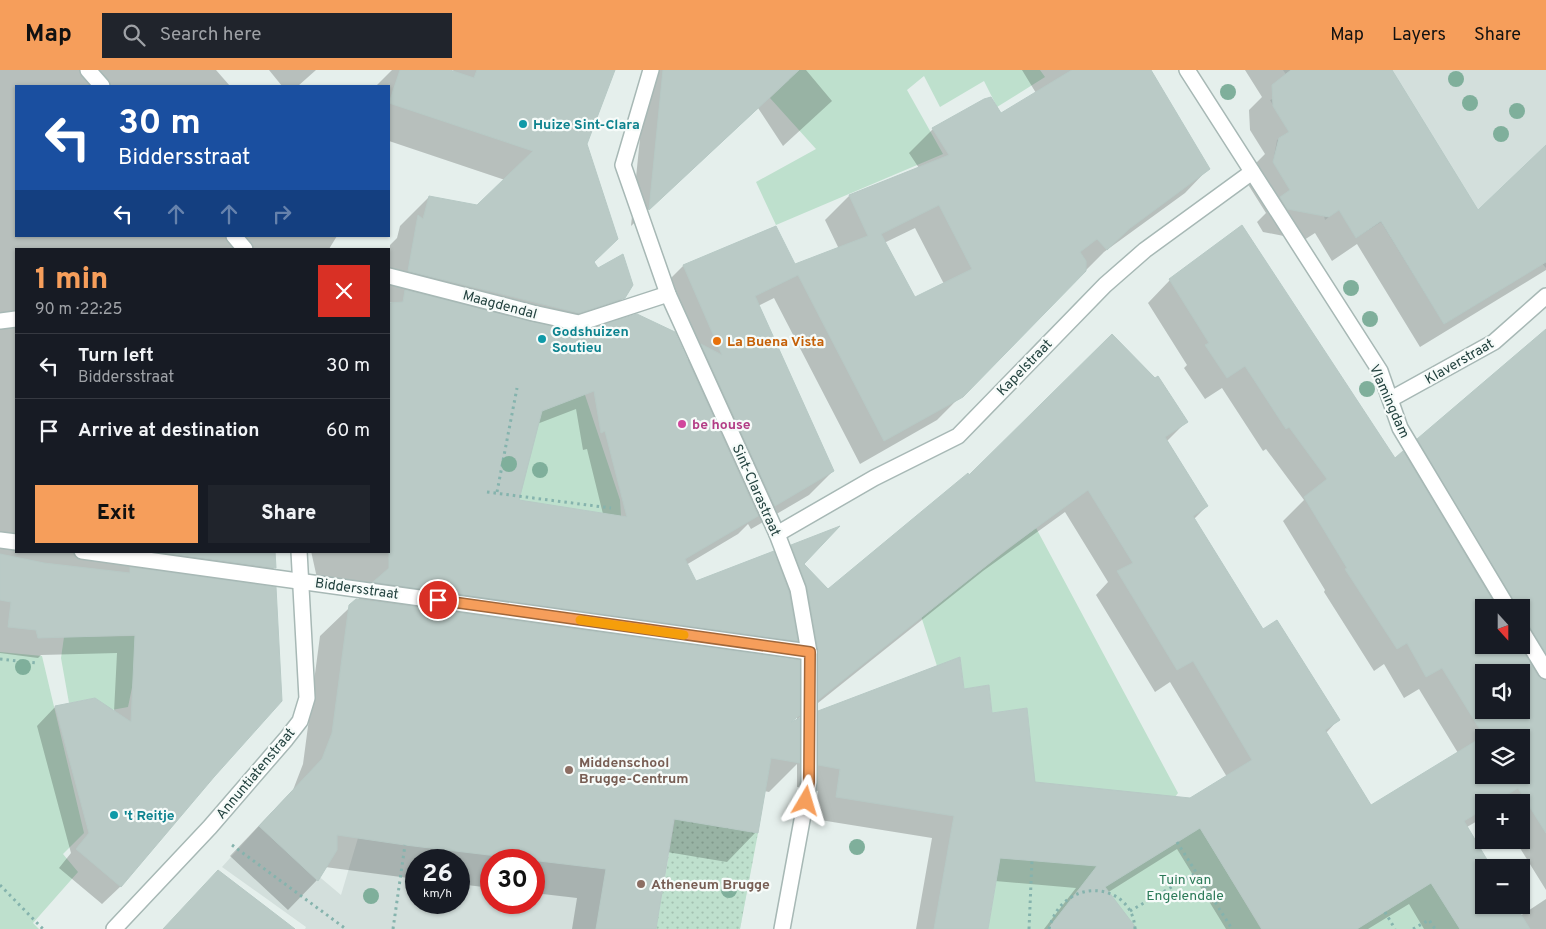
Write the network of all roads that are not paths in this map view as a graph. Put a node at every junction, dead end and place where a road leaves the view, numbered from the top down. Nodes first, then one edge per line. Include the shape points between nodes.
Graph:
1 (88, 70) edge
2 (651, 70) edge
3 (1187, 70) edge
4 (101, 85) edge
5 (1252, 172) junction
6 (235, 237) edge
7 (244, 248) edge
8 (390, 276) edge
9 (668, 294) junction
10 (1546, 296) edge
11 (15, 319) edge
12 (0, 321) edge
13 (1390, 399) junction
14 (778, 534) junction
15 (0, 540) edge
16 (15, 542) edge
17 (97, 553) edge
18 (299, 553) edge
19 (302, 581) junction
20 (1503, 599) edge
21 (1530, 645) edge
22 (810, 652) junction
23 (1546, 671) edge
24 (114, 929) edge
25 (782, 929) edge

1 - 4 street
2 - 9 street, Sint-Clarastraat via 623,165
3 - 5 street, Vlamingdam
5 - 13 street, Vlamingdam via 1380,371
5 - 14 street, Kapelstraat via 1144,250 958,436 874,478
6 - 7 street
8 - 9 street, Maagdendal via 579,323
9 - 14 street, Sint-Clarastraat
10 - 13 street, Klaverstraat via 1494,342
11 - 12 street
13 - 20 street, Vlamingdam via 1400,428
14 - 22 street, Sint-Clarastraat via 798,589
15 - 16 street
17 - 19 street, Biddersstraat
18 - 19 street, Annuntiatenstraat
19 - 22 street, Biddersstraat
19 - 24 street, Annuntiatenstraat via 307,698 300,721 210,827
21 - 23 street
22 - 25 street, Sint-Clarastraat via 809,782

